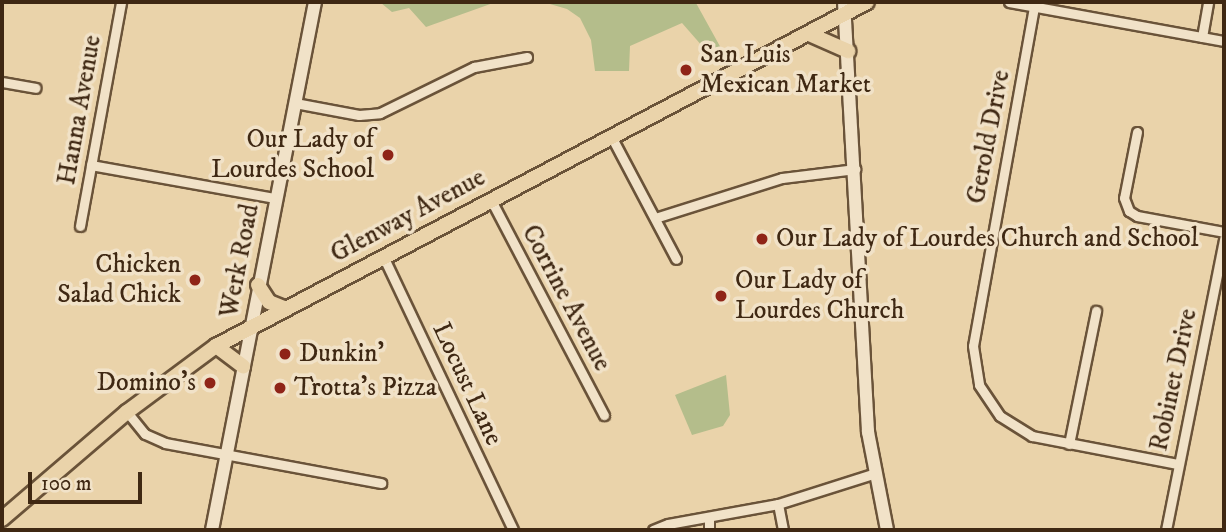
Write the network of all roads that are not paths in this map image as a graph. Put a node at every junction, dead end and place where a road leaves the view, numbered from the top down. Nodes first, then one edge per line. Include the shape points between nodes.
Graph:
1 (121, 2) edge
2 (315, 2) edge
3 (867, 2) edge
4 (1009, 2) edge
5 (1208, 2) edge
6 (1034, 7) junction
7 (844, 8) edge
8 (808, 34) junction
9 (1202, 37) junction
10 (1224, 41) edge
11 (848, 51) junction
12 (527, 57) dead end
13 (2, 82) edge
14 (35, 88) dead end
15 (295, 103) junction
16 (1138, 132) dead end
17 (611, 136) junction
18 (91, 165) junction
19 (855, 169) junction
20 (275, 198) junction
21 (491, 200) junction
22 (655, 218) junction
23 (80, 226) dead end
24 (1224, 232) edge
25 (1224, 239) edge
26 (383, 257) junction
27 (676, 259) dead end
28 (258, 285) junction
29 (286, 309) junction
30 (1096, 311) dead end
31 (250, 327) junction
32 (216, 346) junction
33 (243, 366) junction
34 (127, 412) junction
35 (604, 415) dead end
36 (1069, 444) junction
37 (227, 454) junction
38 (1178, 464) junction
39 (876, 473) junction
40 (381, 483) dead end
41 (778, 504) junction
42 (709, 517) junction
43 (2, 519) edge
44 (212, 530) edge
45 (513, 530) edge
46 (653, 530) edge
47 (709, 530) edge
48 (783, 530) edge
49 (887, 530) edge
50 (1166, 530) edge

1 - 18 street, Hanna Avenue
2 - 15 street, Werk Road
3 - 7 main road, Glenway Avenue
4 - 6 street
5 - 9 street
6 - 9 street
6 - 36 street, Gerold Drive via 973,360 984,396 1008,423 1032,436
7 - 8 main road, Glenway Avenue
7 - 11 street
8 - 11 main road
8 - 17 main road, Glenway Avenue
9 - 10 street
11 - 19 street
12 - 15 street via 466,70 380,113 349,114
13 - 14 street
15 - 20 street, Werk Road
16 - 24 street via 1124,198 1129,211
17 - 21 main road, Glenway Avenue
17 - 22 street
18 - 20 street
18 - 23 street, Hanna Avenue
19 - 22 street via 782,178
19 - 39 street via 869,432
20 - 28 street, Werk Road
21 - 26 main road, Glenway Avenue
21 - 35 street, Corrine Avenue
22 - 27 street
25 - 38 street, Robinet Drive
26 - 29 main road, Glenway Avenue
26 - 45 street, Locust Lane
28 - 29 main road via 269,302
28 - 31 street, Werk Road
29 - 31 main road, Glenway Avenue
30 - 36 street
31 - 32 main road, Glenway Avenue
31 - 33 street, Werk Road
32 - 33 main road
32 - 34 main road, Glenway Avenue
33 - 37 street, Werk Road
34 - 37 street via 145,434 159,442
34 - 43 main road, Glenway Avenue
36 - 38 street, Gerold Drive
37 - 40 street
37 - 44 street, Werk Road
38 - 50 street, Robinet Drive
39 - 41 street
39 - 49 street
41 - 42 street
41 - 48 street
42 - 46 street
42 - 47 street

